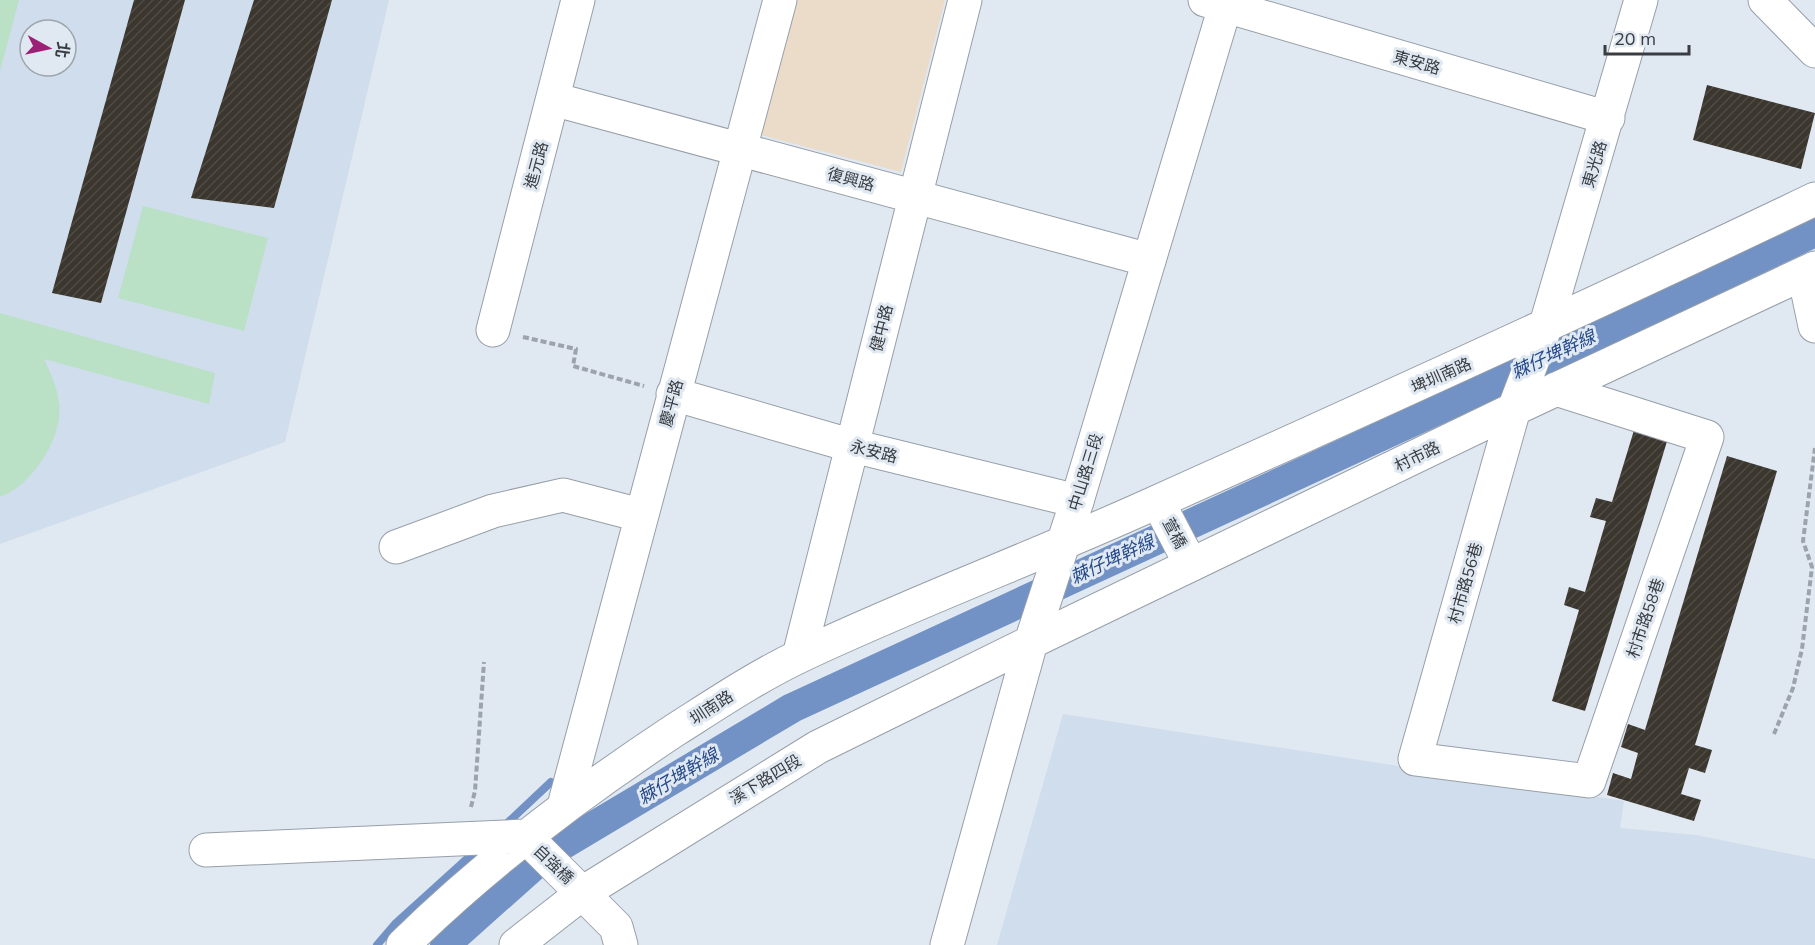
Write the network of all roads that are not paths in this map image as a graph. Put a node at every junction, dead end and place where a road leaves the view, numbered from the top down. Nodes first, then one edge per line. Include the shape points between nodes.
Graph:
1 (578, 0) edge
2 (780, 0) edge
3 (965, 0) edge
4 (1641, 0) edge
5 (1219, 2) edge
6 (1779, 6) edge
7 (1815, 51) edge
8 (553, 99) junction
9 (1608, 118) junction
10 (741, 149) junction
11 (914, 196) junction
12 (1815, 200) edge
13 (1149, 260) junction
14 (1809, 271) edge
15 (1815, 326) edge
16 (1545, 329) junction
17 (493, 330) road end
18 (1556, 390) junction
19 (673, 394) junction
20 (1514, 408) junction
21 (853, 446) junction
22 (1077, 501) junction
23 (1158, 502) junction
24 (640, 515) junction
25 (1064, 544) junction
26 (396, 547) dead end
27 (1191, 565) junction
28 (1031, 642) junction
29 (799, 656) junction
30 (1415, 759) joint
31 (564, 806) junction
32 (525, 836) junction
33 (206, 850) dead end
34 (584, 892) junction
35 (404, 945) edge
36 (516, 945) edge
37 (621, 945) edge
38 (947, 945) edge

1 - 8 street, 進元路
2 - 10 street, 慶平路
3 - 11 street, 健中路
4 - 9 street, 東光路
5 - 9 street, 東安路
5 - 13 street, 中山路三段
6 - 7 street
8 - 10 street, 復興路
8 - 17 street, 進元路
9 - 16 street, 東光路
10 - 11 street, 復興路
10 - 19 street, 慶平路
11 - 13 street, 復興路
11 - 21 street, 健中路
12 - 16 street, 埤圳南路
13 - 22 street, 中山路三段
14 - 15 street, 村市路
14 - 18 street, 村市路
16 - 20 street, 東光路
16 - 23 street, 埤圳南路
18 - 20 street, 村市路
18 - 30 street, 村市路58巷 via 1707,437 1589,781
19 - 21 street, 永安路
19 - 24 street, 慶平路
20 - 27 street, 村市路
20 - 30 street, 村市路56巷
21 - 22 street, 永安路
21 - 29 street, 健中路
22 - 25 street, 中山路三段
23 - 25 street, 埤圳南路
23 - 27 street, 萱橋
24 - 26 street via 563,495 493,511
24 - 31 street, 慶平路
25 - 28 street, 中山路三段
25 - 29 street, 圳南路
27 - 28 street, 村市路
28 - 34 street, 溪下路四段 via 818,747
28 - 38 street, 中山路三段
29 - 31 street, 圳南路 via 746,684
31 - 32 street, 圳南路
32 - 33 street
32 - 34 street, 自強橋
32 - 35 street, 圳南路 via 436,912
34 - 36 street, 溪下路四段
34 - 37 street, 自強橋 via 616,927

